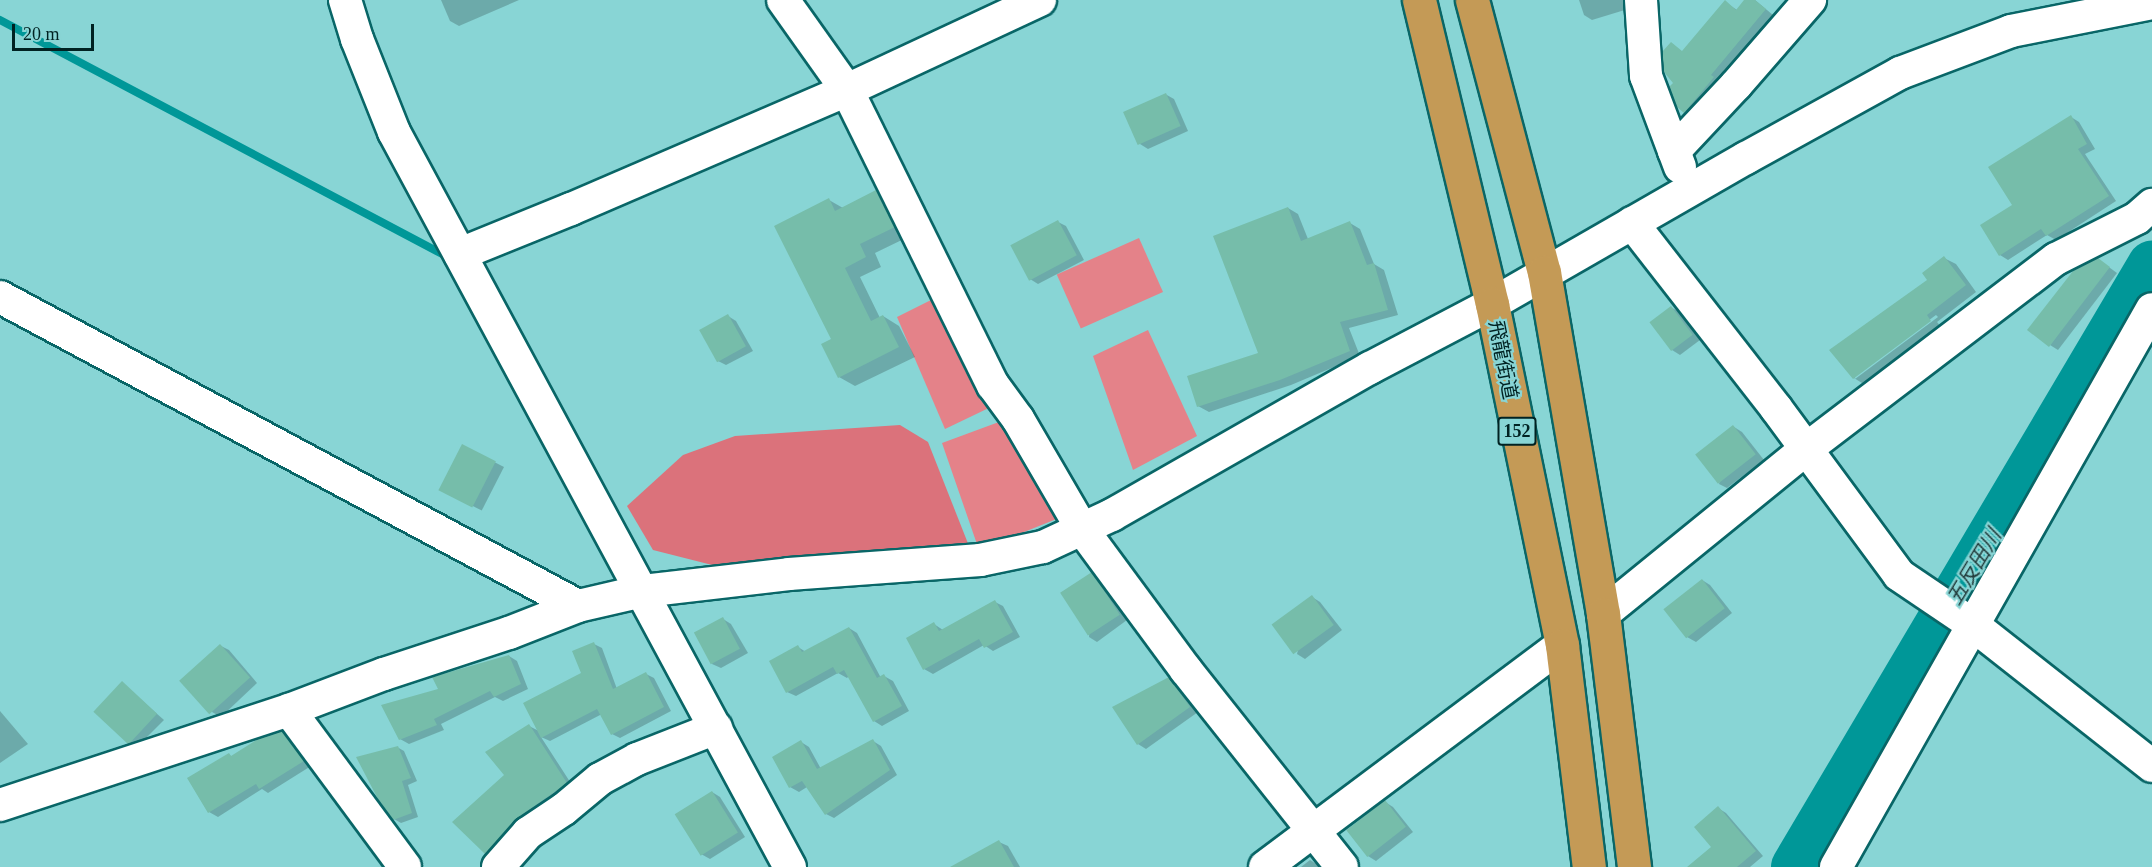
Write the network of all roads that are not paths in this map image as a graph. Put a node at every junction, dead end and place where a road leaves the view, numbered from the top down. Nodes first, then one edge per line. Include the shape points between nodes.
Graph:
1 (345, 0) edge
2 (783, 0) edge
3 (1040, 0) edge
4 (1419, 0) edge
5 (1472, 0) edge
6 (1641, 0) edge
7 (1810, 0) edge
8 (2152, 3) edge
9 (847, 90) junction
10 (1674, 151) junction
11 (1690, 190) junction
12 (2152, 205) edge
13 (1632, 224) junction
14 (460, 254) junction
15 (1544, 272) junction
16 (0, 297) edge
17 (1492, 304) junction
18 (2152, 309) edge
19 (1805, 450) junction
20 (1082, 529) junction
21 (643, 591) junction
22 (578, 606) junction
23 (1603, 614) junction
24 (1969, 622) junction
25 (1562, 645) junction
26 (289, 710) junction
27 (716, 728) junction
28 (2152, 766) edge
29 (0, 805) edge
30 (1314, 829) junction
31 (405, 867) edge
32 (498, 867) edge
33 (790, 867) edge
34 (1265, 867) edge
35 (1342, 867) edge
36 (1589, 867) edge
37 (1635, 867) edge
38 (1836, 867) edge

1 - 14 street via 394,132
2 - 9 street
3 - 9 street
4 - 17 highway, 飛龍街道 / 152
5 - 15 highway
6 - 10 street via 1646,76
7 - 10 street
8 - 11 street via 2011,31 1900,73
9 - 14 street
9 - 20 street via 993,385 1018,419
10 - 11 street
11 - 13 street
12 - 19 street via 2137,218 2056,259
13 - 15 street
13 - 19 street
14 - 21 street
15 - 17 street
15 - 23 highway
16 - 22 street
17 - 20 street
17 - 25 highway, 飛龍街道 / 152
18 - 24 street
19 - 23 street
19 - 24 street via 1899,575
20 - 21 street via 1043,547 980,560 789,574
20 - 30 street via 1186,670
21 - 22 street
21 - 27 street
22 - 26 street
23 - 37 highway
24 - 28 street
24 - 38 street
25 - 30 street
25 - 36 highway, 飛龍街道 / 152
26 - 29 street
26 - 31 street
27 - 32 street via 637,759 600,779 528,833
27 - 33 street
30 - 34 street
30 - 35 street

